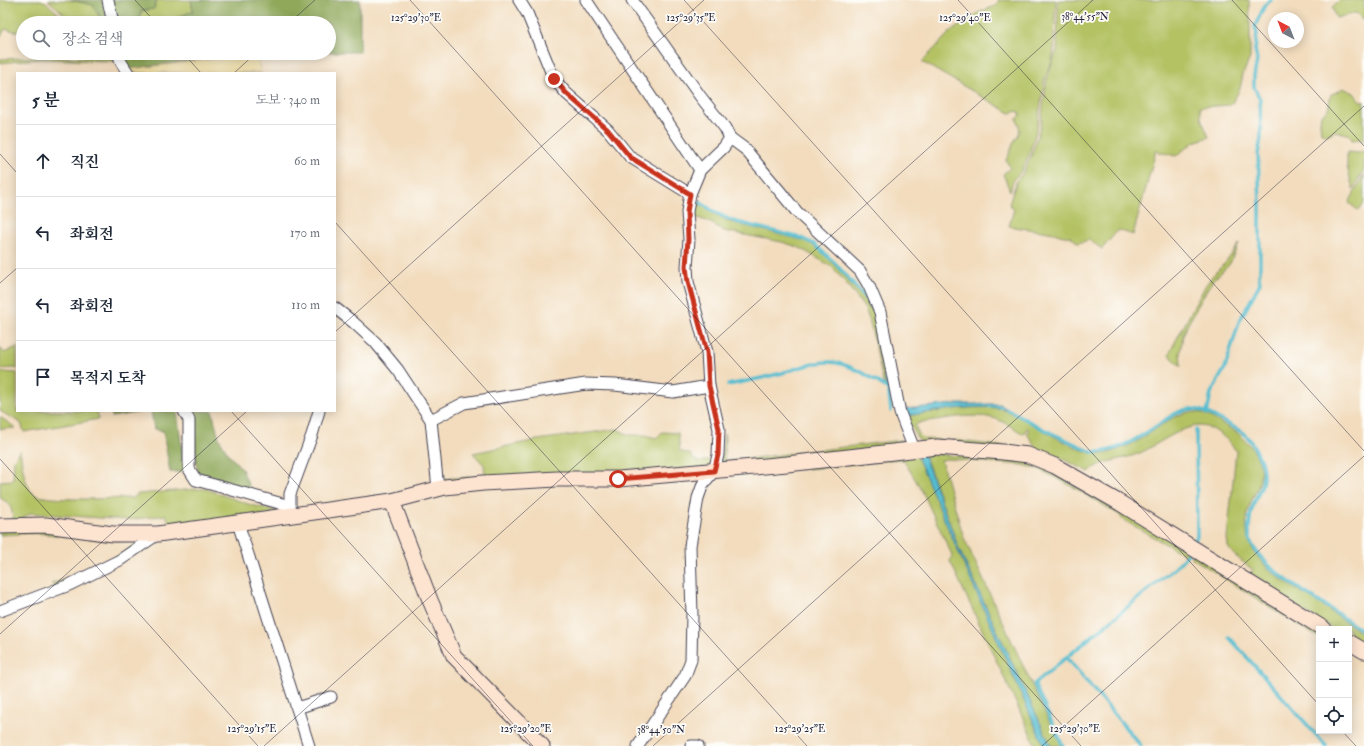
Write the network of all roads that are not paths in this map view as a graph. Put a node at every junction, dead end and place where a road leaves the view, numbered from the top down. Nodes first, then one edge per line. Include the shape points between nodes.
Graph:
1 (108, 0) edge
2 (519, 0) edge
3 (586, 0) edge
4 (632, 0) edge
5 (111, 16) edge
6 (120, 60) edge
7 (127, 72) edge
8 (730, 138) junction
9 (700, 170) junction
10 (690, 194) junction
11 (336, 309) edge
12 (709, 386) junction
13 (185, 412) edge
14 (318, 412) edge
15 (431, 420) junction
16 (914, 450) junction
17 (714, 471) junction
18 (438, 489) junction
19 (392, 501) junction
20 (290, 511) junction
21 (238, 523) junction
22 (0, 526) edge
23 (158, 534) junction
24 (0, 611) edge
25 (1319, 626) edge
26 (1352, 644) edge
27 (1364, 650) edge
28 (331, 697) dead end
29 (297, 708) junction
30 (309, 746) edge
31 (542, 746) edge
32 (638, 746) edge
33 (691, 746) edge
34 (698, 746) edge

1 - 5 street
2 - 10 street via 527,13 554,79 566,93 608,130 630,157
3 - 9 street
4 - 8 street
6 - 7 street
8 - 9 street via 724,148
8 - 16 street via 745,149 797,212 860,271 869,286 880,312 900,413
9 - 10 street
10 - 12 street via 687,212 686,267 707,352
11 - 15 street via 374,342 398,370
12 - 15 street via 674,392 586,384 464,403
12 - 17 street via 719,429 718,455
13 - 20 street via 189,420 189,469 196,480
14 - 20 street via 290,494
15 - 18 street
16 - 17 street
16 - 25 street via 937,447 1028,455 1055,466 1120,503
17 - 18 street via 618,479 483,483
17 - 32 street via 703,484 698,498 690,546 691,660 685,676
18 - 19 street
19 - 20 street
19 - 31 street via 454,656
20 - 21 street
21 - 23 street
21 - 29 street
22 - 23 street via 46,525 113,534
23 - 24 street via 120,560 70,585
26 - 27 street
28 - 29 street
29 - 30 street
33 - 34 street

